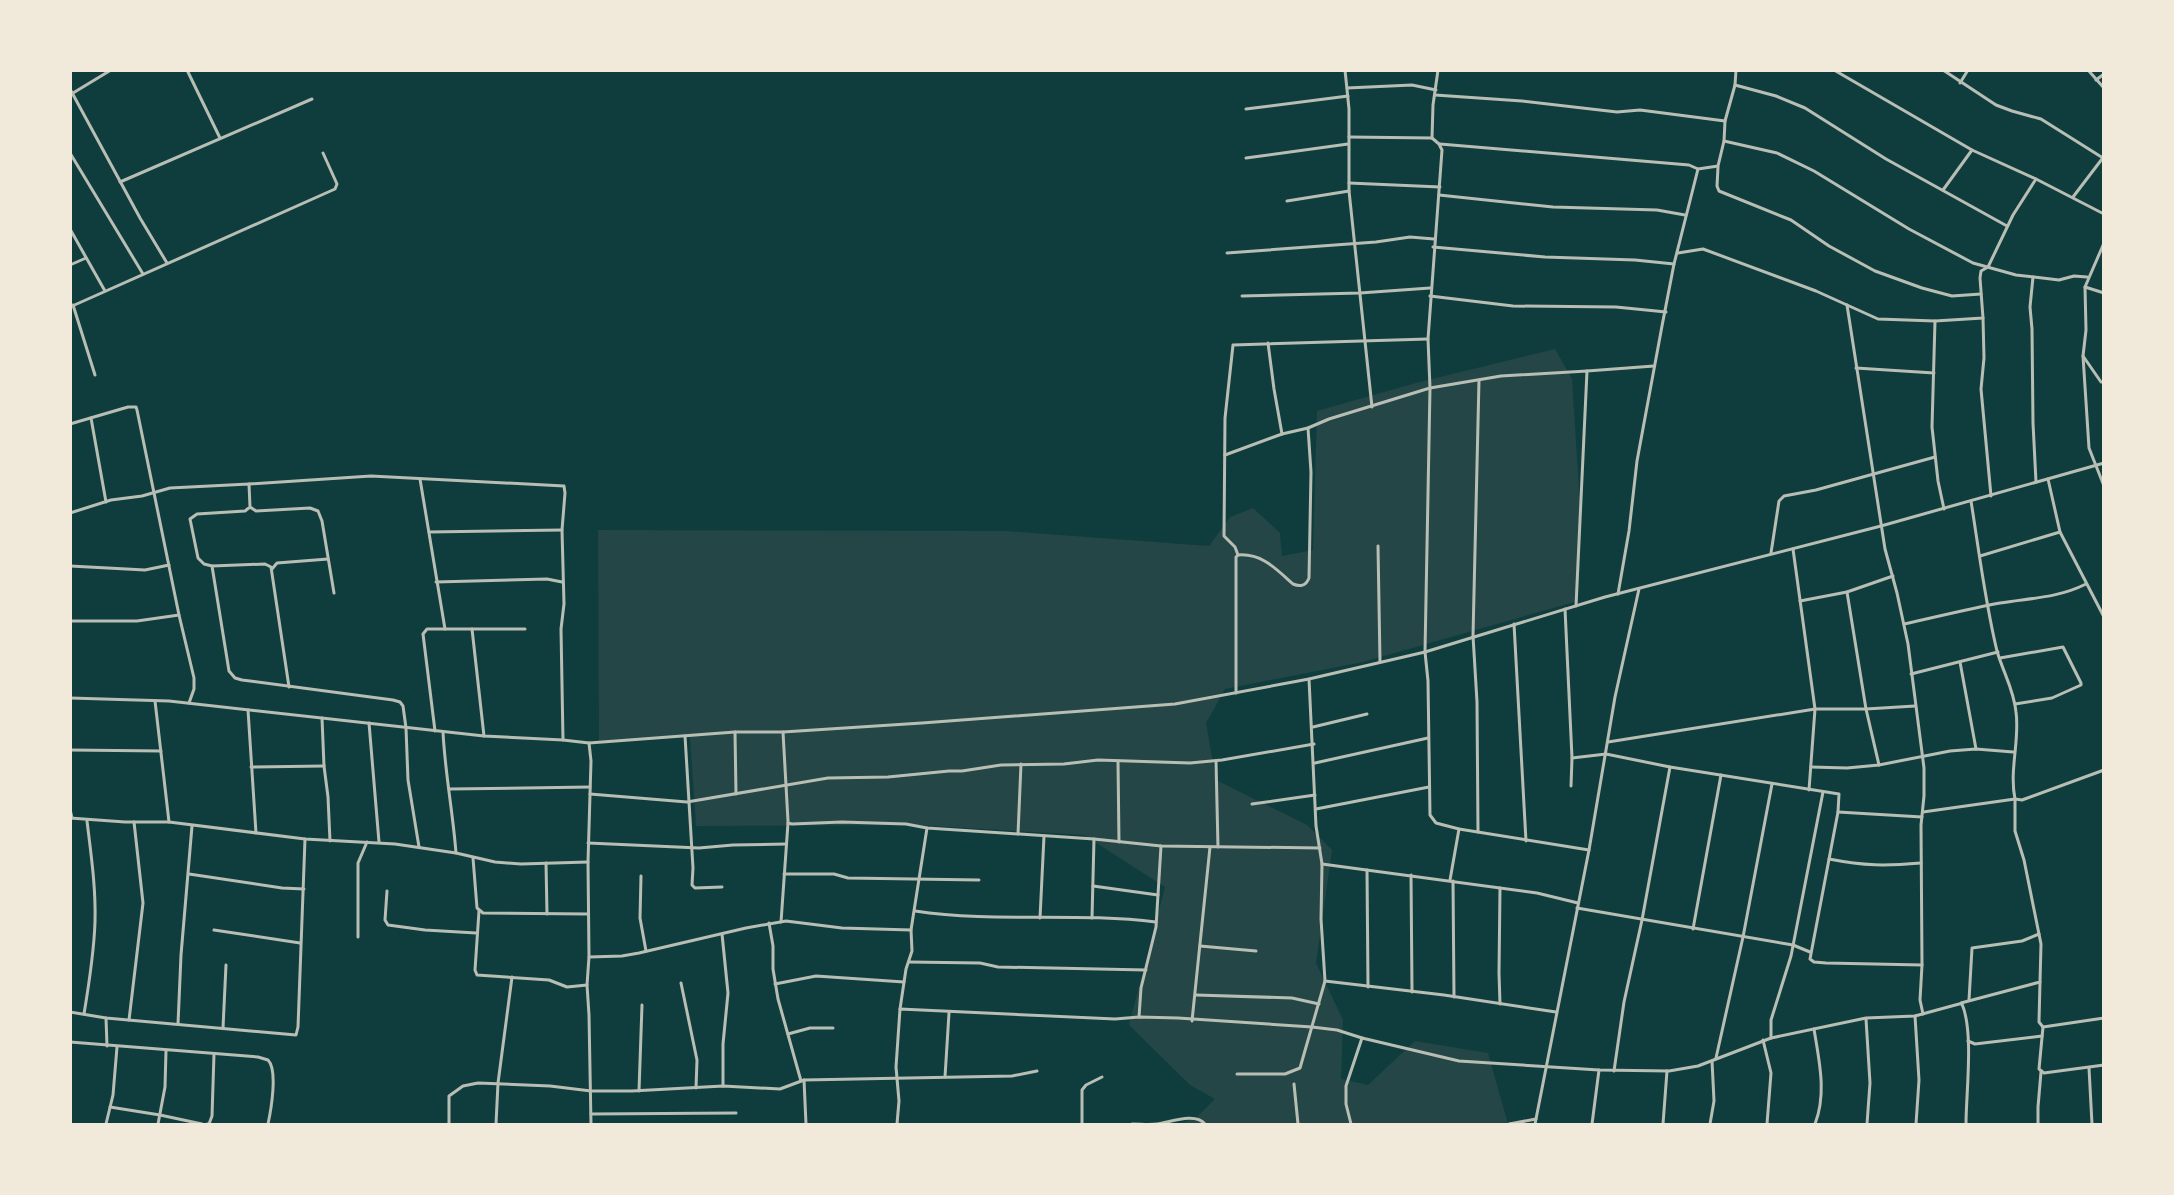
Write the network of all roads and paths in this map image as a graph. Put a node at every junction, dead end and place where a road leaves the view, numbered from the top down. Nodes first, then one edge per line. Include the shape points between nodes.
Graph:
1 (111, 70) edge
2 (186, 70) edge
3 (1345, 70) edge
4 (1438, 70) edge
5 (1736, 70) edge
6 (1834, 70) edge
7 (1943, 70) edge
8 (1968, 70) edge
9 (2088, 70) edge
10 (2103, 74) edge
11 (2096, 80) junction
12 (1960, 83) junction
13 (1735, 85) junction
14 (1347, 88) junction
15 (2103, 88) edge
16 (72, 91) edge
17 (1435, 92) junction
18 (1348, 96) junction
19 (312, 99) dead end
20 (1246, 109) dead end
21 (1725, 121) junction
22 (1349, 136) junction
23 (220, 138) junction
24 (1432, 138) junction
25 (1724, 141) junction
26 (1348, 144) junction
27 (1440, 144) junction
28 (1972, 150) junction
29 (70, 153) edge
30 (323, 153) dead end
31 (1246, 158) dead end
32 (2103, 158) edge
33 (1718, 166) junction
34 (1698, 169) junction
35 (2036, 179) junction
36 (120, 182) junction
37 (1349, 183) junction
38 (1440, 187) junction
39 (1943, 190) junction
40 (1349, 191) junction
41 (1439, 195) junction
42 (2073, 198) junction
43 (1287, 201) dead end
44 (2103, 214) edge
45 (1686, 215) junction
46 (2007, 226) junction
47 (70, 229) edge
48 (1434, 239) junction
49 (1355, 243) junction
50 (2103, 243) edge
51 (1433, 247) junction
52 (1227, 253) dead end
53 (1678, 253) junction
54 (86, 258) junction
55 (70, 264) edge
56 (167, 264) junction
57 (1674, 264) junction
58 (1988, 267) junction
59 (142, 274) junction
60 (2033, 277) junction
61 (2087, 278) junction
62 (2085, 287) junction
63 (1430, 288) junction
64 (105, 291) junction
65 (1360, 293) junction
66 (2103, 293) edge
67 (1981, 294) junction
68 (1242, 296) dead end
69 (1430, 296) junction
70 (1847, 305) junction
71 (72, 306) edge
72 (1666, 312) junction
73 (1983, 318) junction
74 (1935, 321) junction
75 (1428, 339) junction
76 (1364, 340) junction
77 (1268, 343) junction
78 (2083, 356) junction
79 (1655, 366) junction
80 (1856, 368) junction
81 (1587, 371) junction
82 (1934, 373) junction
83 (95, 375) dead end
84 (1479, 380) junction
85 (2103, 382) edge
86 (1430, 388) junction
87 (1372, 407) junction
88 (91, 418) junction
89 (70, 424) edge
90 (1308, 428) junction
91 (1282, 434) junction
92 (1225, 455) junction
93 (1935, 457) junction
94 (2103, 463) edge
95 (2095, 466) junction
96 (1873, 474) junction
97 (420, 479) junction
98 (2048, 479) junction
99 (2036, 482) junction
100 (249, 484) junction
101 (2103, 486) edge
102 (154, 493) junction
103 (1991, 496) junction
104 (1971, 501) junction
105 (105, 502) junction
106 (250, 507) junction
107 (1944, 509) junction
108 (70, 513) edge
109 (1881, 526) junction
110 (562, 530) junction
111 (429, 532) junction
112 (2060, 532) junction
113 (1378, 546) dead end
114 (1793, 549) junction
115 (1771, 553) junction
116 (1238, 555) junction
117 (1980, 556) junction
118 (328, 559) junction
119 (169, 565) junction
120 (70, 566) edge
121 (212, 566) junction
122 (272, 569) junction
123 (1893, 576) junction
124 (436, 582) junction
125 (562, 582) junction
126 (2086, 584) junction
127 (1639, 589) junction
128 (1847, 592) junction
129 (334, 593) dead end
130 (1618, 594) junction
131 (1800, 601) junction
132 (1988, 605) junction
133 (1576, 606) junction
134 (1565, 609) junction
135 (179, 615) junction
136 (2103, 617) edge
137 (70, 621) edge
138 (1514, 624) junction
139 (1904, 624) junction
140 (446, 629) junction
141 (472, 629) junction
142 (525, 629) dead end
143 (1473, 636) junction
144 (1425, 652) junction
145 (1998, 652) junction
146 (1999, 658) junction
147 (1380, 662) junction
148 (1960, 662) junction
149 (1911, 674) junction
150 (1309, 679) junction
151 (289, 687) junction
152 (1236, 693) junction
153 (70, 698) edge
154 (155, 701) junction
155 (189, 703) junction
156 (2015, 704) junction
157 (1915, 706) junction
158 (1815, 709) junction
159 (248, 710) junction
160 (1866, 710) junction
161 (1367, 714) dead end
162 (322, 718) junction
163 (369, 723) junction
164 (1313, 727) junction
165 (406, 728) junction
166 (435, 731) junction
167 (443, 732) junction
168 (735, 732) junction
169 (783, 732) junction
170 (484, 736) junction
171 (684, 736) junction
172 (1428, 738) junction
173 (564, 740) junction
174 (1608, 741) junction
175 (589, 743) junction
176 (1314, 744) junction
177 (1976, 749) junction
178 (70, 750) edge
179 (161, 751) junction
180 (2013, 752) junction
181 (1606, 754) junction
182 (1922, 757) junction
183 (1572, 758) junction
184 (1118, 761) junction
185 (1216, 761) junction
186 (1314, 763) junction
187 (1021, 764) junction
188 (1879, 765) junction
189 (324, 766) junction
190 (251, 767) junction
191 (1670, 767) junction
192 (1811, 767) junction
193 (2103, 770) edge
194 (1721, 775) junction
195 (1772, 783) junction
196 (785, 786) junction
197 (1571, 786) dead end
198 (590, 787) junction
199 (1429, 787) junction
200 (450, 789) junction
201 (1809, 789) junction
202 (1823, 792) junction
203 (590, 794) junction
204 (736, 794) junction
205 (1315, 795) junction
206 (2015, 799) junction
207 (687, 802) junction
208 (1252, 804) dead end
209 (70, 809) edge
210 (1316, 809) junction
211 (1838, 812) junction
212 (1923, 812) junction
213 (1922, 817) junction
214 (71, 818) edge
215 (87, 820) junction
216 (134, 822) junction
217 (169, 822) junction
218 (788, 823) junction
219 (192, 826) junction
220 (927, 828) junction
221 (1459, 830) junction
222 (1478, 832) junction
223 (256, 834) junction
224 (1018, 834) junction
225 (1044, 836) junction
226 (305, 839) junction
227 (1094, 839) junction
228 (330, 841) junction
229 (1526, 841) junction
230 (367, 842) junction
231 (1119, 842) junction
232 (379, 843) junction
233 (588, 843) junction
234 (786, 844) junction
235 (1161, 846) junction
236 (419, 847) junction
237 (1210, 847) junction
238 (1218, 847) junction
239 (691, 848) junction
240 (1320, 848) junction
241 (1589, 850) junction
242 (456, 854) junction
243 (473, 858) junction
244 (1829, 859) junction
245 (588, 862) junction
246 (546, 863) junction
247 (1922, 863) junction
248 (1322, 864) junction
249 (1367, 870) junction
250 (189, 874) junction
251 (784, 874) junction
252 (1411, 875) junction
253 (641, 876) dead end
254 (918, 879) junction
255 (979, 880) dead end
256 (1452, 880) junction
257 (1093, 886) junction
258 (722, 888) dead end
259 (1500, 888) junction
260 (304, 889) junction
261 (387, 891) dead end
262 (1158, 895) junction
263 (1577, 905) junction
264 (479, 910) junction
265 (915, 911) junction
266 (547, 914) junction
267 (588, 914) junction
268 (1040, 918) junction
269 (1092, 918) junction
270 (1642, 920) junction
271 (781, 922) junction
272 (1156, 922) junction
273 (769, 923) junction
274 (1693, 929) junction
275 (214, 930) dead end
276 (911, 930) junction
277 (476, 933) junction
278 (722, 934) junction
279 (2039, 934) junction
280 (358, 937) dead end
281 (1743, 937) junction
282 (300, 943) junction
283 (1793, 945) junction
284 (1200, 946) junction
285 (646, 951) junction
286 (1256, 951) dead end
287 (1811, 953) junction
288 (589, 957) junction
289 (909, 962) junction
290 (226, 965) dead end
291 (1922, 965) junction
292 (1146, 970) junction
293 (512, 977) junction
294 (1325, 981) junction
295 (904, 982) junction
296 (2040, 982) junction
297 (681, 983) dead end
298 (775, 984) junction
299 (587, 985) junction
300 (1368, 987) junction
301 (1412, 992) junction
302 (1196, 995) junction
303 (1454, 997) junction
304 (1969, 1000) junction
305 (1319, 1004) junction
306 (1500, 1004) junction
307 (1959, 1004) junction
308 (642, 1005) dead end
309 (900, 1010) junction
310 (70, 1012) edge
311 (1556, 1012) junction
312 (949, 1013) junction
313 (84, 1014) junction
314 (1923, 1014) junction
315 (1915, 1016) junction
316 (1140, 1017) junction
317 (106, 1018) junction
318 (1866, 1018) junction
319 (2103, 1018) edge
320 (129, 1020) junction
321 (1192, 1021) junction
322 (178, 1024) junction
323 (1312, 1027) junction
324 (2043, 1027) junction
325 (223, 1028) junction
326 (833, 1028) dead end
327 (1814, 1029) junction
328 (788, 1034) junction
329 (2042, 1036) junction
330 (1362, 1038) junction
331 (1771, 1038) junction
332 (1763, 1040) junction
333 (1968, 1041) junction
334 (70, 1042) edge
335 (107, 1046) junction
336 (117, 1047) junction
337 (166, 1051) junction
338 (214, 1054) junction
339 (1714, 1059) junction
340 (2103, 1065) edge
341 (1546, 1066) junction
342 (2089, 1068) junction
343 (1599, 1070) junction
344 (1037, 1071) dead end
345 (1614, 1071) junction
346 (1667, 1071) junction
347 (2041, 1072) junction
348 (1237, 1074) dead end
349 (945, 1077) junction
350 (1102, 1077) dead end
351 (897, 1078) junction
352 (802, 1080) junction
353 (498, 1083) junction
354 (1294, 1084) dead end
355 (723, 1086) junction
356 (696, 1088) junction
357 (591, 1091) junction
358 (639, 1091) junction
359 (110, 1107) junction
360 (736, 1113) dead end
361 (591, 1114) junction
362 (160, 1115) junction
363 (1536, 1119) junction
364 (1520, 1124) edge
365 (106, 1125) edge
366 (158, 1125) edge
367 (202, 1125) edge
368 (207, 1125) edge
369 (268, 1125) edge
370 (449, 1125) edge
371 (496, 1125) edge
372 (591, 1125) edge
373 (806, 1125) edge
374 (897, 1125) edge
375 (1082, 1125) edge
376 (1132, 1125) edge
377 (1205, 1125) edge
378 (1298, 1125) edge
379 (1351, 1125) edge
380 (1509, 1125) edge
381 (1535, 1125) edge
382 (1592, 1125) edge
383 (1663, 1125) edge
384 (1710, 1125) edge
385 (1767, 1125) edge
386 (1815, 1125) edge
387 (1867, 1125) edge
388 (1916, 1125) edge
389 (1966, 1125) edge
390 (2038, 1125) edge
391 (2092, 1125) edge

1 - 16 street
2 - 23 street
3 - 14 street
4 - 17 street
5 - 13 street
6 - 28 street
7 - 12 street
8 - 12 street
9 - 11 street
10 - 11 street
11 - 15 street
12 - 32 street via 1996,105 2041,119
13 - 21 street
13 - 39 street via 1805,108
14 - 17 street via 1412,85
14 - 18 street
16 - 36 street
17 - 21 street
17 - 24 street
18 - 20 street
18 - 22 street
19 - 23 street
21 - 25 street
22 - 24 street
22 - 26 street
23 - 36 street
24 - 27 street
25 - 33 street
25 - 58 street via 1777,153 1814,171 1909,230
26 - 31 street
26 - 37 street
27 - 34 street via 1689,165
27 - 38 street
28 - 35 street
28 - 39 street
29 - 59 street
30 - 56 street via 335,189
32 - 42 street
33 - 34 street
33 - 67 street via 1719,191 1791,220 1875,271 1952,296
34 - 45 street
35 - 42 street
35 - 46 street
36 - 56 street
37 - 38 street
37 - 40 street
38 - 41 street
39 - 46 street
40 - 43 street
40 - 49 street
41 - 45 street
41 - 48 street
42 - 44 street
45 - 53 street
46 - 58 street
47 - 54 street
48 - 49 street via 1410,237
48 - 51 street
49 - 52 street
49 - 65 street
50 - 61 street
51 - 57 street
51 - 63 street
53 - 57 street
53 - 70 street via 1703,249
54 - 55 street
54 - 64 street
56 - 59 street
57 - 72 street
58 - 60 street
58 - 67 street via 1981,271
59 - 64 street
60 - 61 street
60 - 99 street via 2030,307
61 - 62 street
62 - 66 street
62 - 78 street
63 - 65 street
63 - 69 street
64 - 71 street
65 - 68 street
65 - 76 street
67 - 73 street
69 - 72 street via 1513,306 1616,307
69 - 75 street
70 - 74 street via 1887,321
70 - 80 street
71 - 83 street
72 - 79 street
73 - 74 street
73 - 103 street via 1982,388
74 - 82 street
75 - 76 street
75 - 86 street
76 - 77 street
76 - 87 street
77 - 91 street
77 - 92 street via 1233,345
78 - 85 street
78 - 95 street via 2090,448
79 - 81 street
79 - 130 street
80 - 82 street
80 - 96 street
81 - 84 street
81 - 133 street
82 - 93 street
84 - 86 street
84 - 143 street
86 - 87 street
86 - 144 street
87 - 90 street
88 - 89 street
88 - 102 street via 136,407
88 - 105 street
90 - 91 street
90 - 116 street via 1308,582 1293,584 1261,558
91 - 92 street
92 - 116 street via 1224,536
93 - 96 street
93 - 107 street
94 - 95 street
95 - 98 street
95 - 101 street
96 - 109 street
96 - 115 street via 1784,496 1779,501
97 - 100 street via 371,477
97 - 110 street via 562,485
97 - 111 street
98 - 99 street
98 - 112 street
99 - 103 street
100 - 102 street via 170,488
100 - 106 street
102 - 105 street
102 - 119 street
103 - 104 street
104 - 107 street
104 - 117 street
105 - 108 street
106 - 118 street via 256,511 318,511
106 - 121 street via 245,511 197,514 190,519 198,558
107 - 109 street
109 - 114 street
109 - 123 street
110 - 111 street
110 - 125 street
111 - 124 street
112 - 117 street
112 - 126 street
113 - 147 street
114 - 115 street
114 - 131 street
115 - 127 street
116 - 152 street via 1234,614
117 - 132 street
118 - 122 street via 277,563
118 - 129 street
119 - 120 street via 145,570
119 - 135 street
121 - 122 street via 265,564
121 - 151 street via 231,675
122 - 151 street
123 - 128 street
123 - 139 street
124 - 125 street
124 - 140 street
125 - 173 street
126 - 132 street via 2045,598
126 - 136 street
127 - 130 street
127 - 174 street
128 - 131 street
128 - 160 street
130 - 133 street
131 - 158 street
132 - 139 street
132 - 145 street
133 - 134 street
134 - 138 street
134 - 183 street
135 - 137 street via 137,621
135 - 155 street via 195,685
138 - 143 street
138 - 229 street
139 - 149 street
140 - 141 street
140 - 166 street via 427,629 423,634
141 - 142 street
141 - 170 street
143 - 144 street
143 - 222 street
144 - 147 street
144 - 172 street
145 - 146 street
145 - 148 street
146 - 156 street
146 - 156 street via 2063,647 2081,683 2052,698
147 - 150 street
148 - 149 street
148 - 177 street
149 - 157 street
150 - 152 street
150 - 164 street
151 - 165 street via 400,702
152 - 169 street via 1175,704
153 - 154 street
154 - 155 street
154 - 179 street
155 - 159 street
156 - 180 street via 2017,730
157 - 160 street
157 - 182 street
158 - 160 street
158 - 174 street
158 - 192 street
159 - 162 street
159 - 190 street
160 - 188 street
161 - 164 street
162 - 163 street
162 - 189 street
163 - 165 street
163 - 232 street
164 - 176 street
165 - 166 street
165 - 236 street via 408,780
166 - 167 street
167 - 170 street
167 - 200 street
168 - 169 street
168 - 171 street
168 - 204 street
169 - 196 street
170 - 173 street
171 - 175 street
171 - 207 street
172 - 186 street
172 - 199 street
173 - 175 street
174 - 181 street
175 - 198 street
176 - 185 street
176 - 186 street
177 - 180 street
177 - 182 street
178 - 179 street
179 - 217 street
180 - 206 street
181 - 183 street
181 - 191 street
181 - 241 street
182 - 188 street
182 - 212 street
183 - 197 street
184 - 185 street
184 - 187 street
184 - 231 street
185 - 238 street
186 - 205 street
187 - 196 street via 888,777 828,777
187 - 224 street
188 - 192 street
189 - 190 street
189 - 228 street
190 - 223 street
191 - 194 street
191 - 270 street
192 - 201 street
193 - 206 street via 2022,800
194 - 195 street
194 - 274 street
195 - 201 street
195 - 281 street
196 - 204 street
196 - 218 street
198 - 200 street
198 - 203 street
199 - 210 street
199 - 221 street via 1431,819
200 - 242 street
201 - 202 street
202 - 211 street via 1839,794
202 - 283 street
203 - 207 street
203 - 233 street
204 - 207 street
205 - 208 street
205 - 210 street
206 - 212 street
206 - 279 street via 2015,831
207 - 239 street
209 - 214 street
210 - 240 street
211 - 213 street
211 - 244 street
212 - 213 street
213 - 247 street
214 - 215 street
215 - 216 street
215 - 313 street via 95,922
216 - 217 street
216 - 320 street via 143,903
217 - 219 street
218 - 220 street via 906,824
218 - 234 street
219 - 223 street
219 - 250 street
220 - 224 street
220 - 254 street
221 - 222 street
221 - 256 street
222 - 229 street
223 - 226 street
224 - 225 street
225 - 227 street
225 - 268 street
226 - 228 street
226 - 260 street
227 - 231 street
227 - 257 street
228 - 230 street
229 - 241 street
230 - 232 street
230 - 280 street via 358,863
231 - 235 street
232 - 236 street
233 - 239 street
233 - 245 street
234 - 239 street
234 - 251 street
235 - 237 street
235 - 262 street
236 - 242 street
237 - 238 street
237 - 284 street
238 - 240 street
239 - 258 street via 693,887
240 - 248 street
241 - 263 street
242 - 243 street
243 - 246 street
243 - 264 street
244 - 247 street via 1884,867
244 - 287 street
245 - 246 street
245 - 267 street
246 - 266 street
247 - 291 street
248 - 249 street
248 - 294 street
249 - 252 street
249 - 300 street
250 - 260 street
250 - 322 street
251 - 254 street
251 - 271 street
252 - 256 street
252 - 301 street
253 - 285 street via 640,918
254 - 255 street
254 - 265 street
256 - 259 street
256 - 303 street
257 - 262 street
257 - 269 street
259 - 263 street via 1537,893
259 - 306 street
260 - 282 street
261 - 277 street via 388,925
262 - 272 street
263 - 270 street
263 - 311 street
264 - 266 street via 489,914
264 - 277 street
265 - 268 street
265 - 276 street
266 - 267 street
267 - 288 street
268 - 269 street
269 - 272 street
270 - 274 street
270 - 345 street
271 - 273 street
271 - 276 street
272 - 292 street
273 - 278 street
273 - 298 street
274 - 281 street
275 - 282 street
276 - 289 street
277 - 293 street via 477,975
278 - 285 street
278 - 355 street via 728,993
279 - 296 street
279 - 304 street via 2022,941 1972,948
281 - 283 street
281 - 339 street
282 - 325 street via 296,1035
283 - 287 street
283 - 331 street via 1771,1020
284 - 286 street
284 - 302 street
285 - 288 street
287 - 291 street via 1814,962
288 - 299 street
289 - 292 street
289 - 295 street
290 - 325 street
291 - 314 street
292 - 316 street
293 - 299 street via 549,980 567,987
293 - 353 street
294 - 300 street
294 - 305 street
295 - 298 street via 816,976
295 - 309 street
296 - 304 street
296 - 324 street via 2039,1022
297 - 356 street via 697,1060
298 - 328 street
299 - 357 street
300 - 301 street
301 - 303 street
302 - 305 street via 1292,998
302 - 321 street
303 - 306 street
304 - 307 street
305 - 323 street
306 - 311 street
307 - 314 street
307 - 333 street via 1966,1014
308 - 358 street
309 - 312 street
309 - 351 street
310 - 313 street
311 - 341 street
312 - 316 street
312 - 349 street
313 - 317 street
314 - 315 street
315 - 318 street
315 - 388 street via 1919,1080
316 - 321 street
317 - 320 street
317 - 335 street
318 - 327 street
318 - 387 street via 1870,1083
319 - 324 street
320 - 322 street
321 - 323 street
322 - 325 street
323 - 330 street
323 - 348 street via 1298,1071
324 - 329 street
326 - 328 street via 810,1028
327 - 331 street
327 - 386 street via 1822,1083
328 - 352 street
329 - 333 street via 1975,1044
329 - 347 street
330 - 341 street via 1450,1060
330 - 379 street via 1346,1086
331 - 332 street
332 - 339 street
332 - 385 street via 1772,1073
333 - 389 street
334 - 335 street
335 - 336 street
336 - 337 street
336 - 359 street
337 - 338 street
337 - 362 street
338 - 368 street via 212,1116
338 - 369 street via 258,1057 270,1062 273,1068
339 - 346 street
339 - 384 street
340 - 342 street
341 - 343 street
341 - 363 street
342 - 347 street
342 - 391 street
343 - 345 street
343 - 382 street
344 - 349 street via 1012,1076
345 - 346 street
346 - 383 street
347 - 390 street
349 - 351 street
350 - 375 street via 1082,1090
351 - 352 street
351 - 374 street
352 - 355 street via 780,1089
352 - 373 street
353 - 357 street
353 - 370 street via 457,1089 450,1096
353 - 371 street
354 - 378 street
355 - 356 street
356 - 358 street
357 - 358 street
357 - 361 street
359 - 362 street
359 - 365 street
360 - 361 street
361 - 372 street
362 - 366 street
362 - 367 street
363 - 364 street
363 - 381 street
364 - 380 street
376 - 377 street via 1188,1119 1203,1121

